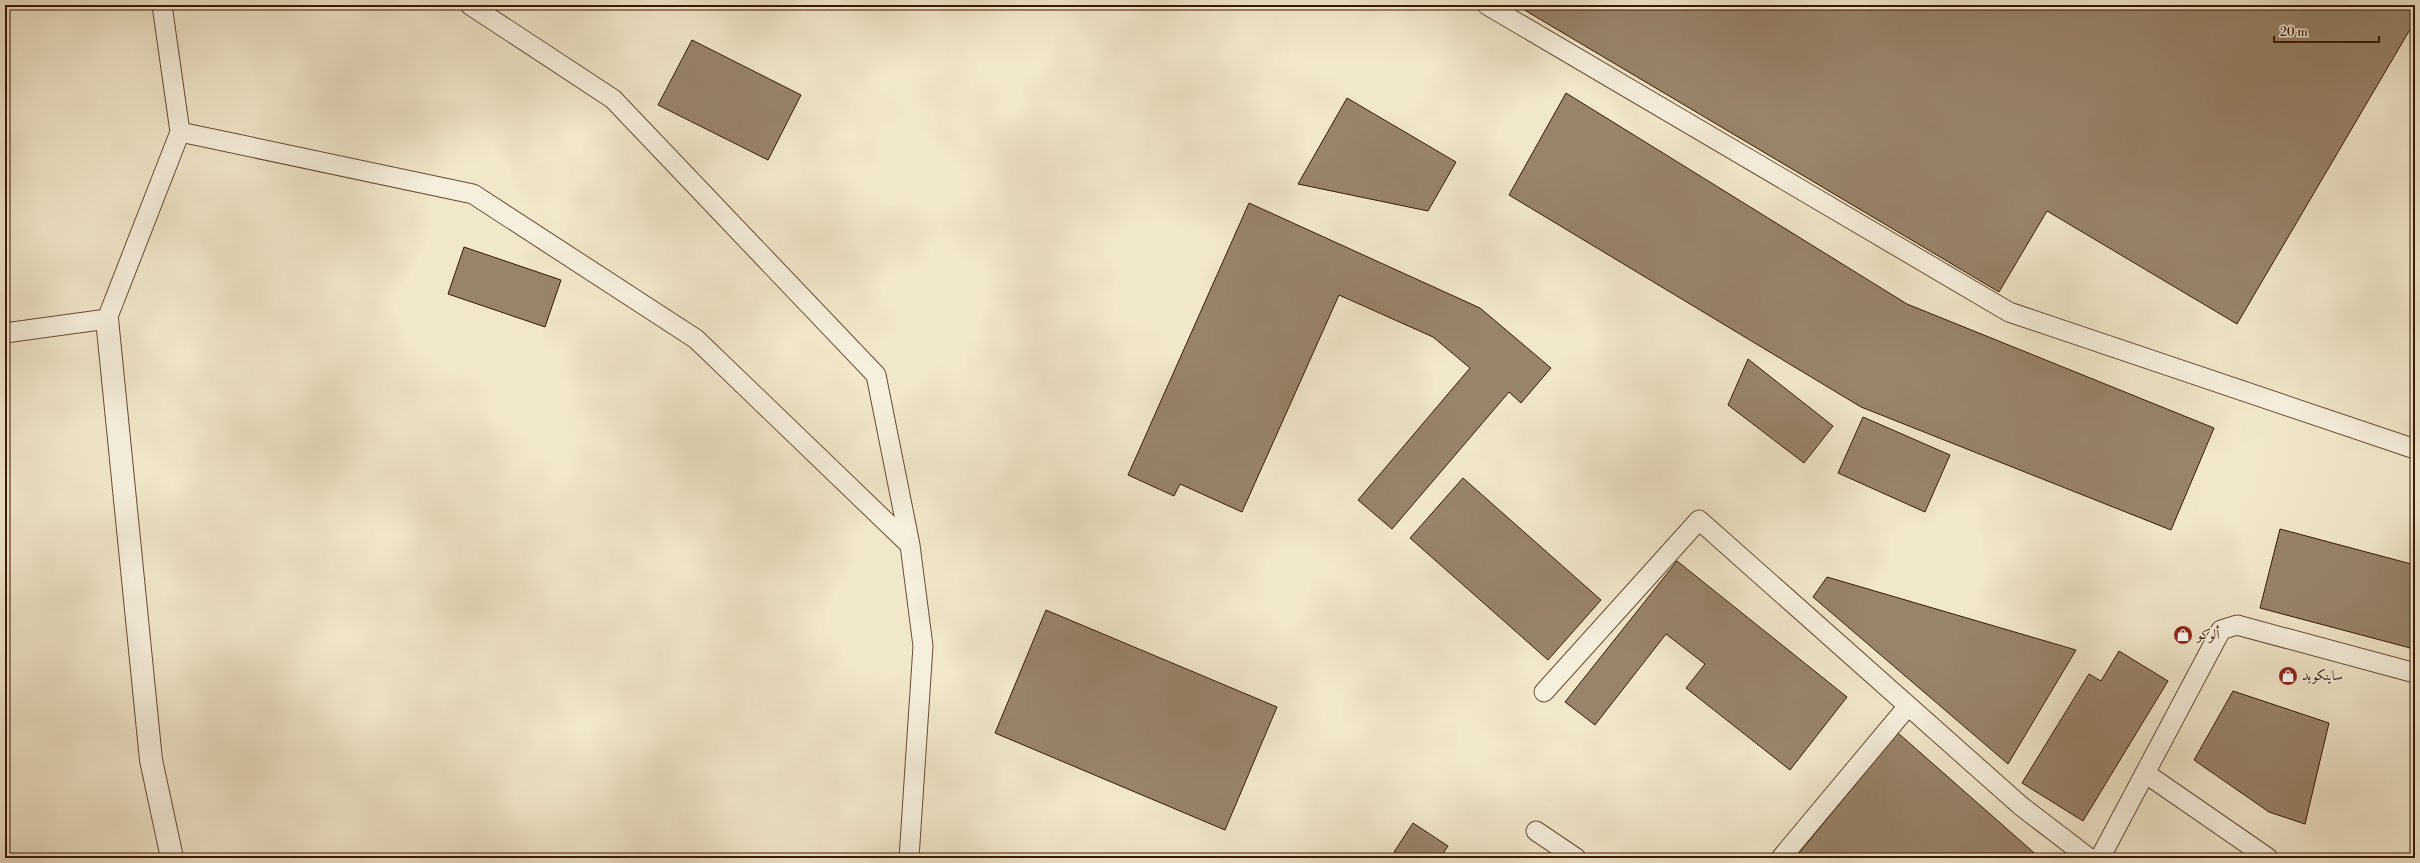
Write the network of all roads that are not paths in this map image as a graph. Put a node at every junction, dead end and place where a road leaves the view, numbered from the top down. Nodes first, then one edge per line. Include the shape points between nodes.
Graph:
1 (162, 5) edge
2 (470, 5) edge
3 (1487, 5) edge
4 (180, 132) junction
5 (108, 319) junction
6 (5, 333) edge
7 (2415, 449) edge
8 (910, 544) junction
9 (2415, 673) edge
10 (1544, 692) dead end
11 (1908, 706) junction
12 (2145, 773) junction
13 (1536, 831) dead end
14 (172, 858) edge
15 (909, 858) edge
16 (1576, 858) edge
17 (1781, 858) edge
18 (2089, 858) edge
19 (2100, 858) edge
20 (2268, 858) edge

1 - 4 lane
2 - 8 lane via 613,99 876,375
3 - 7 lane via 2009,312
4 - 5 lane
4 - 8 lane via 473,194 696,339
5 - 6 lane
5 - 14 street via 151,760
8 - 15 lane via 923,646
9 - 12 lane via 2237,625 2221,630
10 - 11 lane via 1699,520
11 - 17 lane
11 - 18 lane via 2021,806
12 - 19 lane
12 - 20 lane
13 - 16 lane

